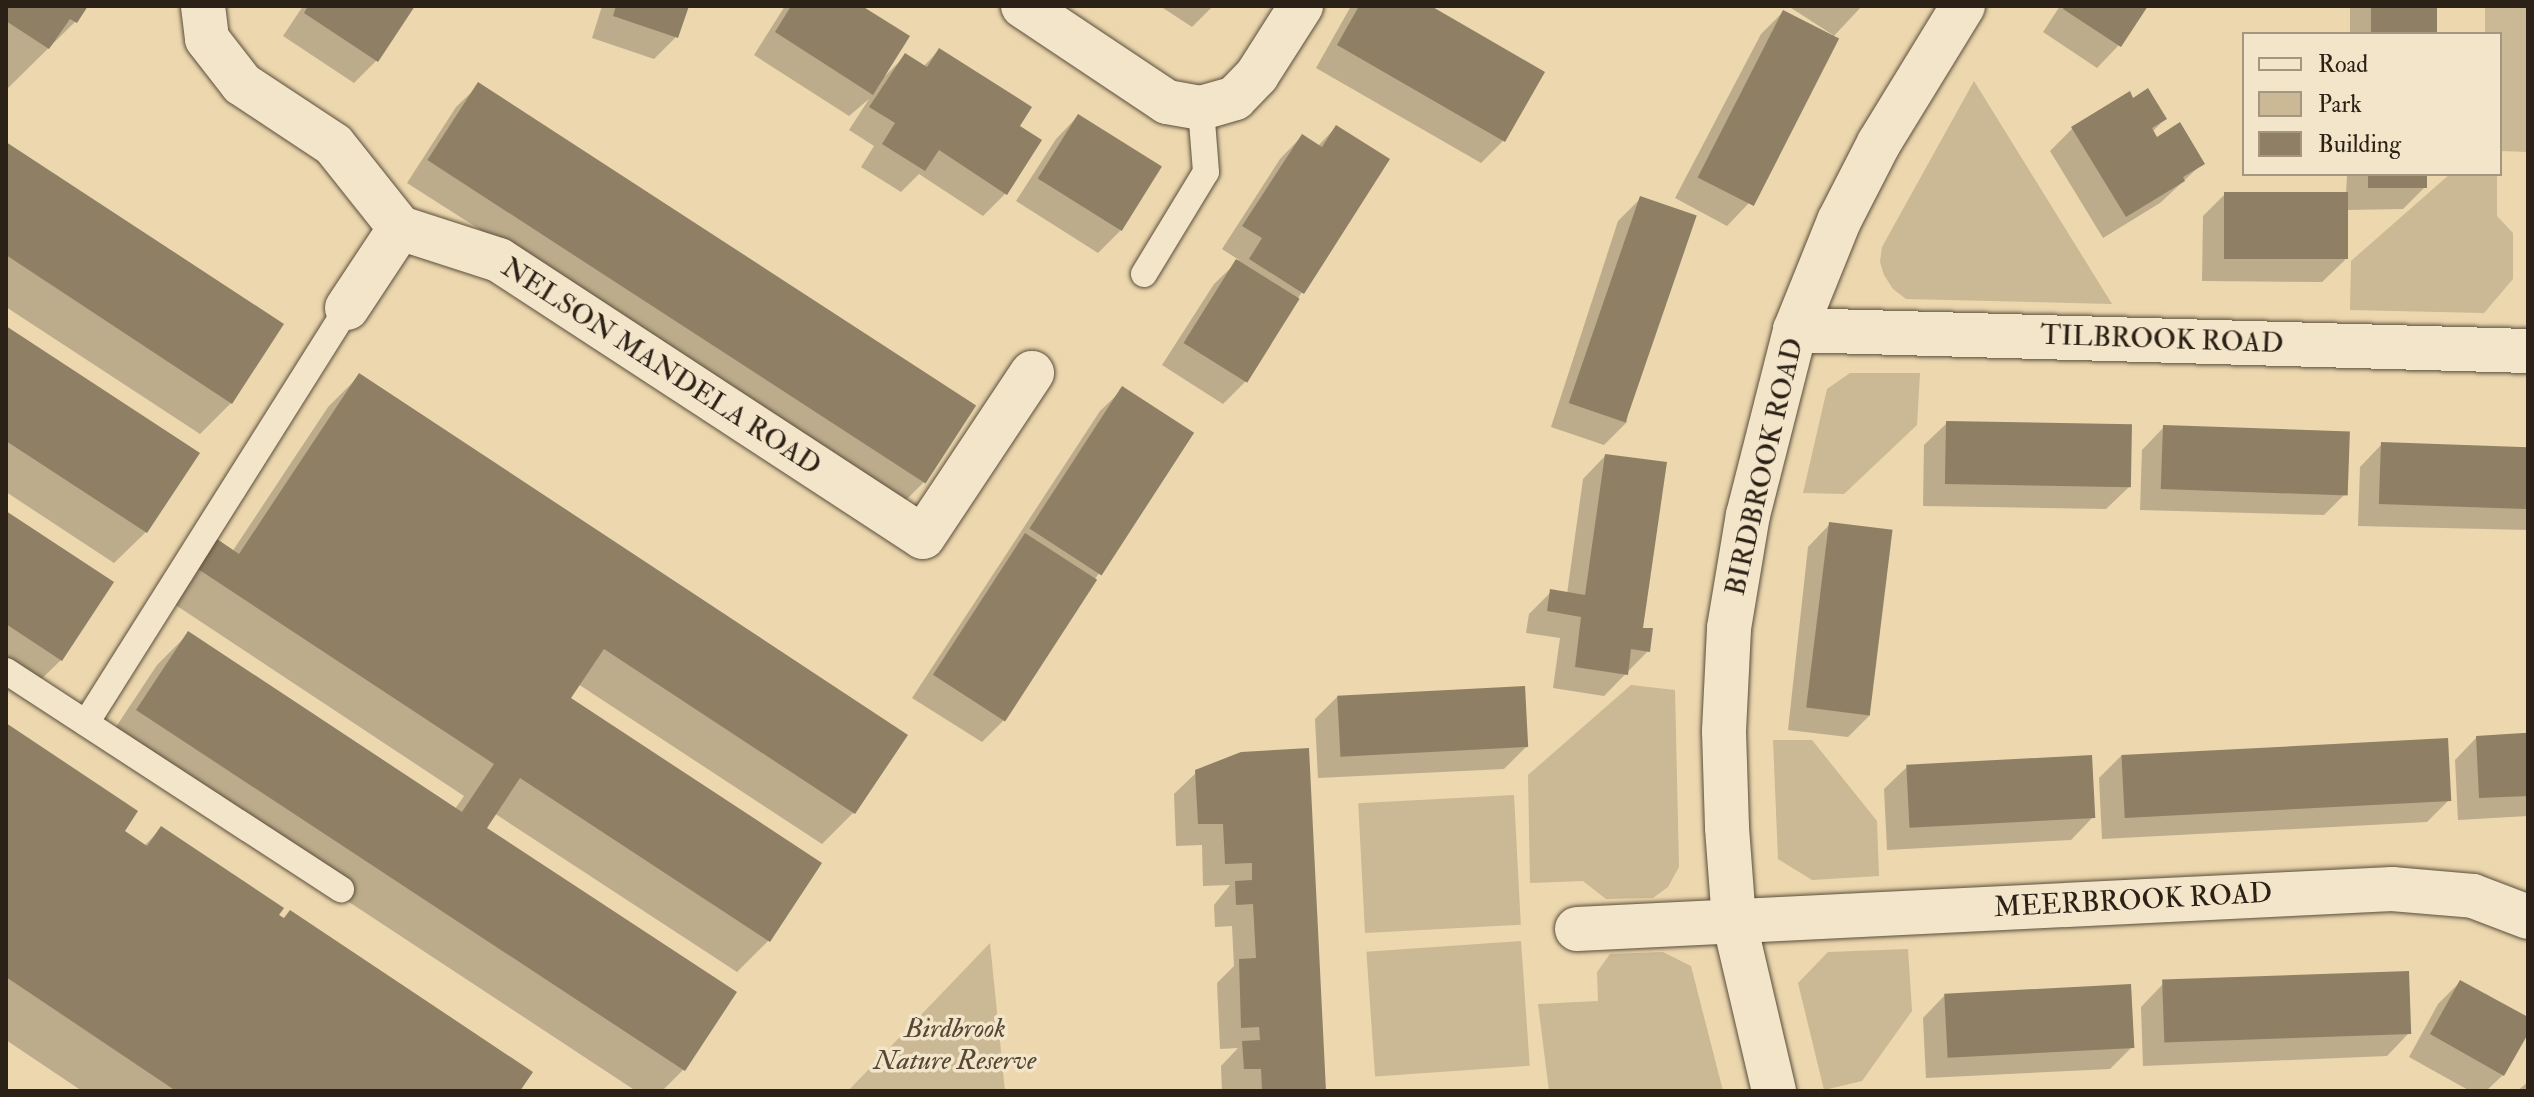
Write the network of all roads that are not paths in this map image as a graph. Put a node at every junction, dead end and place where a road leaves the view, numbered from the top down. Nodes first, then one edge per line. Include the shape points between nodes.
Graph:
1 (203, 6) edge
2 (1023, 6) edge
3 (1301, 6) edge
4 (1963, 6) edge
5 (1201, 108) junction
6 (400, 228) junction
7 (1144, 274) dead end
8 (347, 308) joint
9 (1795, 330) junction
10 (2528, 351) edge
11 (1032, 373) dead end
12 (6, 671) edge
13 (86, 723) junction
14 (341, 889) dead end
15 (2528, 917) edge
16 (1734, 921) junction
17 (1577, 929) dead end
18 (1774, 1091) edge

1 - 6 street via 207,39 242,84 334,145
2 - 5 street via 1167,102
3 - 5 street via 1257,75 1235,98
4 - 9 street, BIRDBROOK ROAD via 1879,143 1839,221
5 - 7 lane via 1206,172
6 - 8 street
6 - 11 street, NELSON MANDELA ROAD via 499,260 923,537
8 - 13 lane
9 - 10 street, TILBROOK ROAD
9 - 16 street, BIRDBROOK ROAD via 1748,515 1729,628 1724,731
12 - 13 lane
13 - 14 lane
15 - 16 street, MEERBROOK ROAD via 2473,896 2392,889
16 - 17 street
16 - 18 street, BIRDBROOK ROAD

